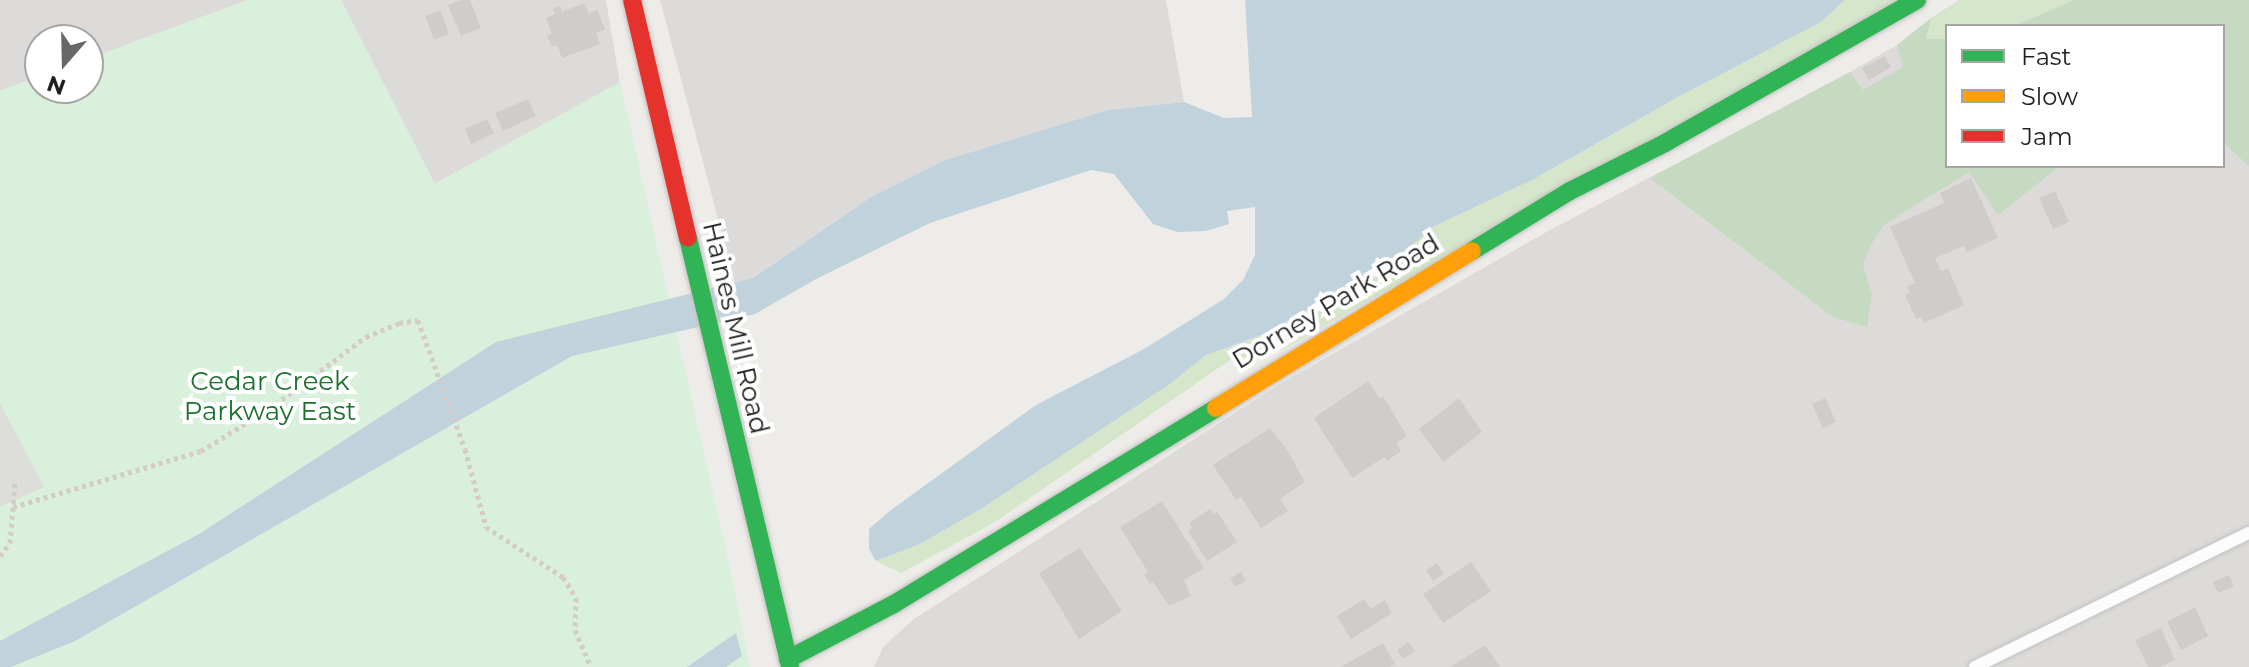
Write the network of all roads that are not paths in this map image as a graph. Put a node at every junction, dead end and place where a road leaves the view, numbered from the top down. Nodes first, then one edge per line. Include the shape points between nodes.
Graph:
1 (632, 0) edge
2 (1917, 0) edge
3 (2249, 533) edge
4 (789, 663) edge
5 (1975, 667) edge

1 - 4 street, Haines Mill Road
2 - 4 street, Dorney Park Road via 1570,191
3 - 5 lane

